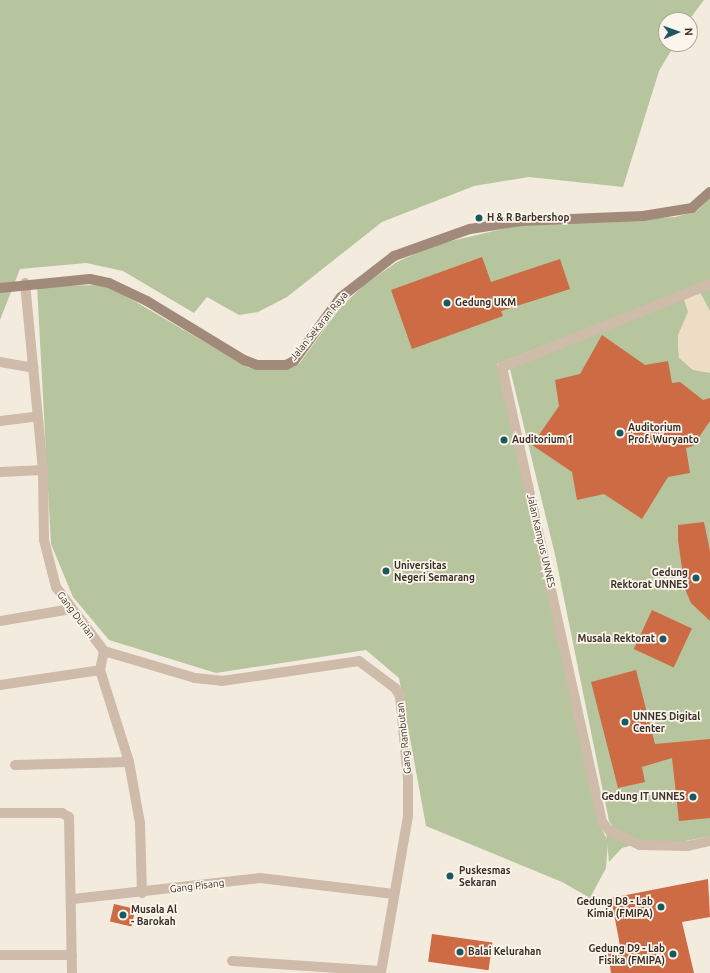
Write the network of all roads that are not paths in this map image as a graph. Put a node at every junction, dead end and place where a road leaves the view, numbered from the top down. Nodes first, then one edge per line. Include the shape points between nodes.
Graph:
1 (710, 192) edge
2 (25, 283) junction
3 (710, 284) edge
4 (0, 288) edge
5 (0, 362) edge
6 (33, 368) junction
7 (38, 416) junction
8 (0, 421) edge
9 (43, 470) junction
10 (0, 472) edge
11 (71, 609) junction
12 (0, 621) edge
13 (104, 651) junction
14 (100, 670) junction
15 (0, 685) edge
16 (129, 762) junction
17 (15, 765) dead end
18 (0, 813) edge
19 (710, 841) edge
20 (142, 893) junction
21 (394, 894) junction
22 (73, 899) junction
23 (0, 955) edge
24 (72, 956) junction
25 (232, 961) dead end
26 (381, 972) edge
27 (72, 973) edge

1 - 2 main road, Jalan Sekaran Raya via 692,208 643,216 520,221 470,229 401,253 372,270 341,297 294,361 286,365 257,365 244,360 147,302 109,283 90,279
2 - 4 main road, Jalan Sekaran Raya
2 - 6 street, Gang Durian
3 - 19 street, Jalan Kampus UNNES via 502,367 602,822 609,830 640,845 688,846
5 - 6 street
6 - 7 street, Gang Durian
7 - 8 street
7 - 9 street, Gang Durian
9 - 10 street
9 - 11 street, Gang Durian via 44,540 56,587
11 - 12 street
11 - 13 street, Gang Durian
13 - 14 street
13 - 21 street, Gang Rambutan via 206,680 356,661 369,665 396,688 400,696 408,779 408,816
14 - 15 street
14 - 16 street
16 - 17 street
16 - 20 street via 140,823
18 - 22 street via 62,813 69,817
20 - 21 street, Gang Pisang via 260,878
20 - 22 street, Gang Pisang
21 - 26 street, Gang Rambutan
22 - 24 street
23 - 24 street
24 - 27 street
25 - 26 street

